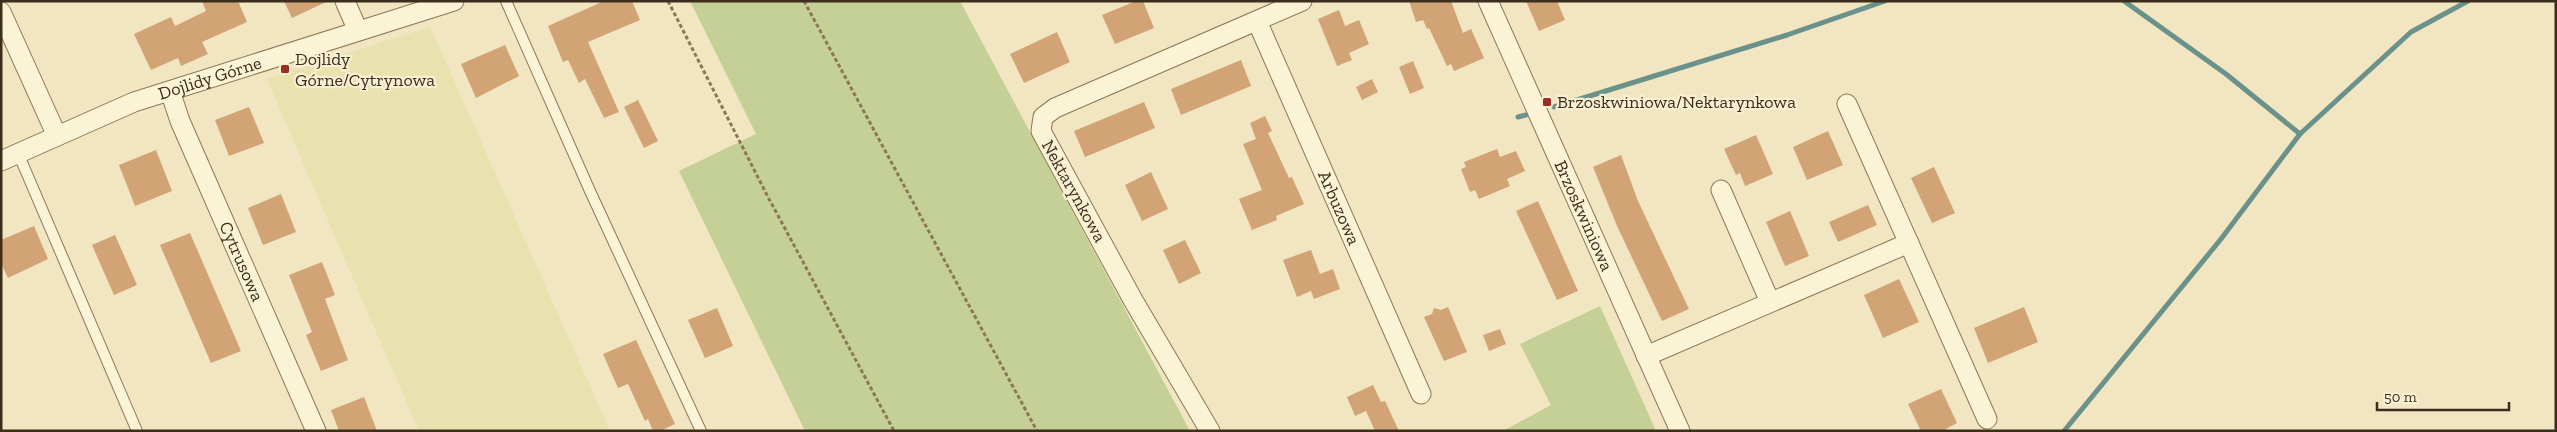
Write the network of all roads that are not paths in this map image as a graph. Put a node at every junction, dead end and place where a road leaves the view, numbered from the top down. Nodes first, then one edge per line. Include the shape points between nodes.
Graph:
1 (345, 1) edge
2 (454, 1) edge
3 (506, 1) edge
4 (1302, 1) edge
5 (1488, 1) edge
6 (1, 12) edge
7 (1256, 21) junction
8 (358, 32) junction
9 (170, 91) junction
10 (1847, 104) dead end
11 (57, 136) junction
12 (18, 152) junction
13 (1, 161) edge
14 (1721, 190) dead end
15 (1909, 243) junction
16 (1770, 302) junction
17 (1646, 356) junction
18 (1421, 394) dead end
19 (1987, 419) dead end
20 (137, 431) edge
21 (316, 431) edge
22 (701, 431) edge
23 (1210, 431) edge
24 (1680, 431) edge

1 - 8 street
2 - 8 street, Dojlidy Górne
3 - 22 lane
4 - 7 street, Nektarynkowa
5 - 17 street, Brzoskwiniowa
6 - 11 street
7 - 18 street, Arbuzowa
7 - 23 street, Nektarynkowa via 1055,108 1043,117 1041,131 1133,300
8 - 9 street, Dojlidy Górne
9 - 11 street, Dojlidy Górne via 134,102
9 - 21 street, Cytrusowa via 180,121
10 - 15 street
11 - 12 street, Dojlidy Górne
12 - 13 street, Dojlidy Górne
12 - 20 lane
14 - 16 street
15 - 16 street
15 - 19 street
16 - 17 street
17 - 24 street, Brzoskwiniowa

